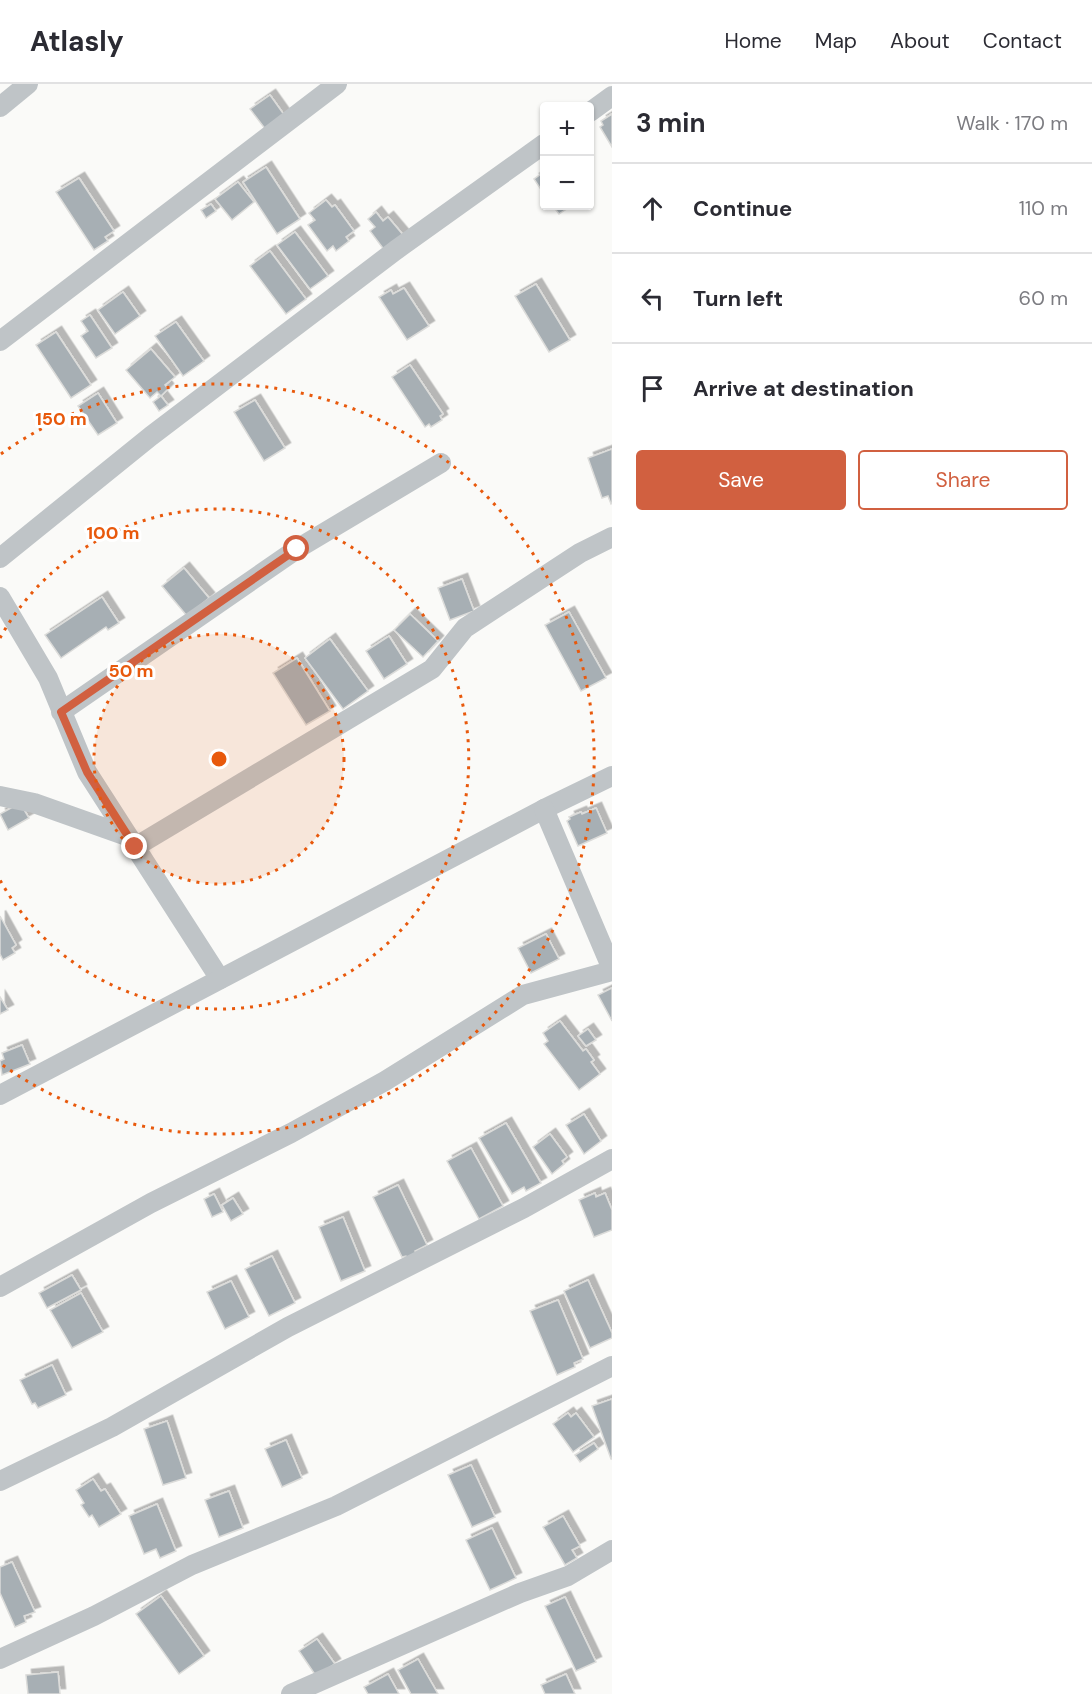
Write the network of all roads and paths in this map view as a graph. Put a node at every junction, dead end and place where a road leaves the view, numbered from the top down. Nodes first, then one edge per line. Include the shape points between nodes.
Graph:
1 (28, 84) edge
2 (337, 84) edge
3 (612, 96) edge
4 (0, 107) edge
5 (594, 109) edge
6 (540, 147) edge
7 (0, 341) edge
8 (441, 463) dead end
9 (612, 537) edge
10 (0, 558) edge
11 (0, 597) edge
12 (61, 712) junction
13 (612, 776) edge
14 (0, 796) edge
15 (544, 809) junction
16 (131, 841) junction
17 (220, 979) junction
18 (0, 1095) edge
19 (612, 1160) edge
20 (0, 1287) edge
21 (612, 1366) edge
22 (0, 1481) edge
23 (612, 1550) edge
24 (0, 1659) edge
25 (291, 1694) edge

1 - 4 street
2 - 7 street
3 - 5 street
6 - 10 street via 207,393
8 - 12 street via 297,549
9 - 16 street via 580,553 465,628 432,669
11 - 12 street via 48,678
12 - 16 street via 87,772
13 - 15 street
14 - 16 street via 33,803
15 - 17 street
15 - 20 street via 609,962 608,972 516,998 385,1081
16 - 17 street
17 - 18 street
19 - 22 street via 288,1327 112,1427
21 - 24 street via 336,1506 192,1565
23 - 25 street via 568,1576 520,1593

